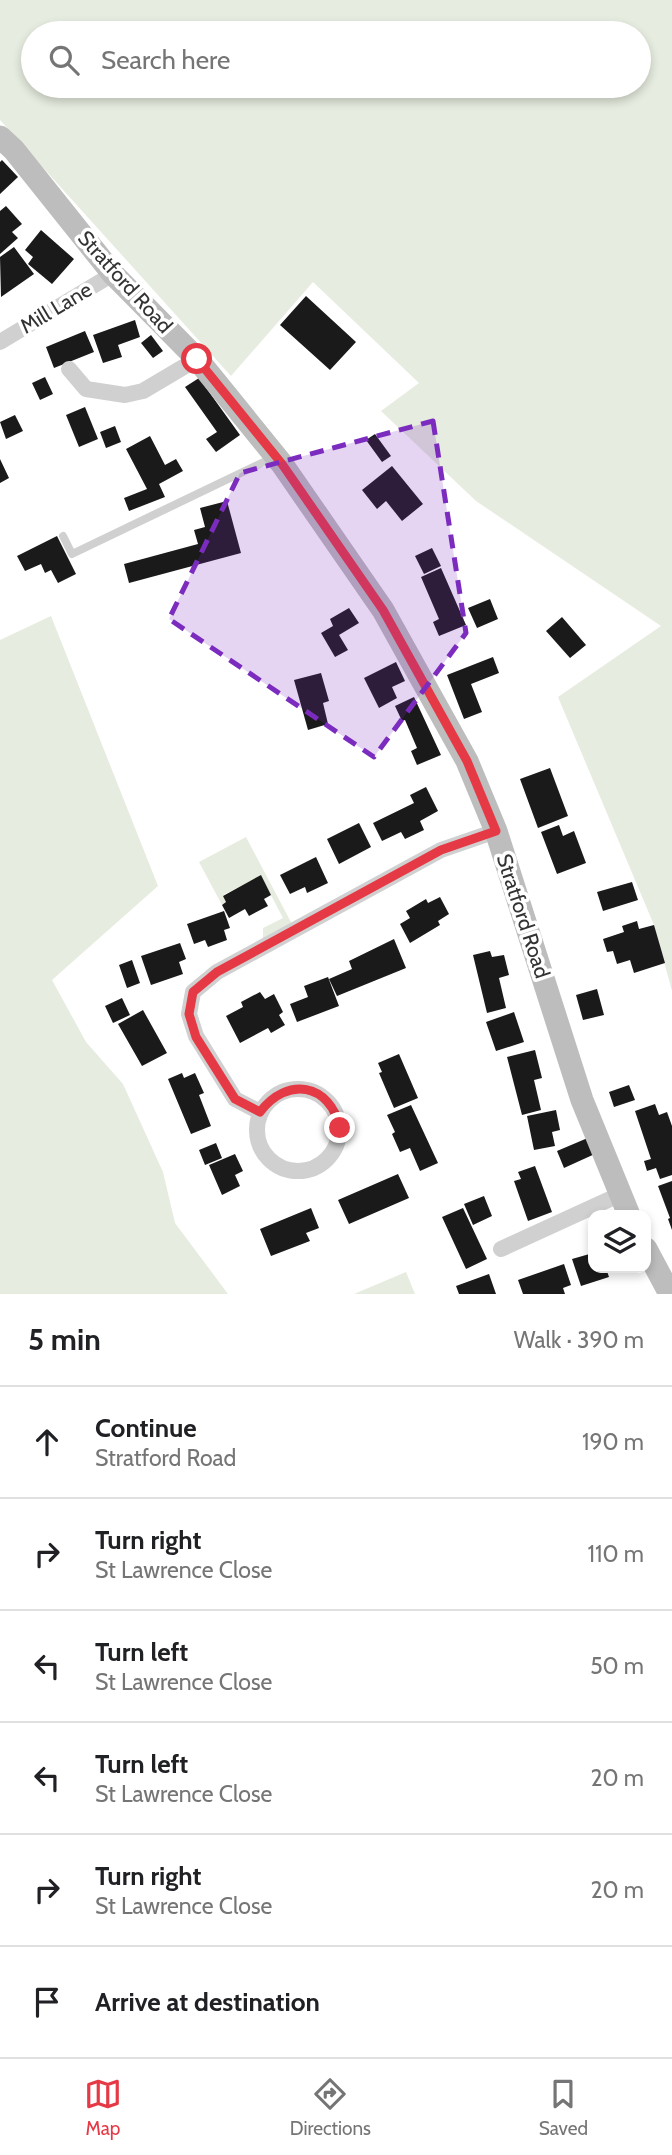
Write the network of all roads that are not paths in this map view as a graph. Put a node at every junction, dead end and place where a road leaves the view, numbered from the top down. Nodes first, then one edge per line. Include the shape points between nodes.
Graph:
1 (0, 137) edge
2 (113, 274) junction
3 (0, 342) edge
4 (197, 359) junction
5 (69, 369) dead end
6 (275, 456) junction
7 (63, 536) dead end
8 (496, 831) junction
9 (260, 1112) junction
10 (625, 1205) edge
11 (501, 1249) dead end
12 (651, 1258) edge
13 (670, 1294) edge

1 - 2 street, Stratford Road
2 - 3 street, Mill Lane
2 - 4 street, Stratford Road
4 - 5 street via 143,391 125,395 86,389
4 - 6 street, Stratford Road
6 - 7 lane via 72,554
6 - 8 street, Stratford Road via 383,610 467,761
8 - 9 street via 441,850 217,972 193,992 189,1014 196,1037 235,1099
8 - 10 street, Stratford Road via 582,1100
9 - 9 street via 281,1092 315,1092 337,1114 339,1139 333,1153 308,1170 287,1170 274,1164 258,1140
10 - 11 street
12 - 13 street

